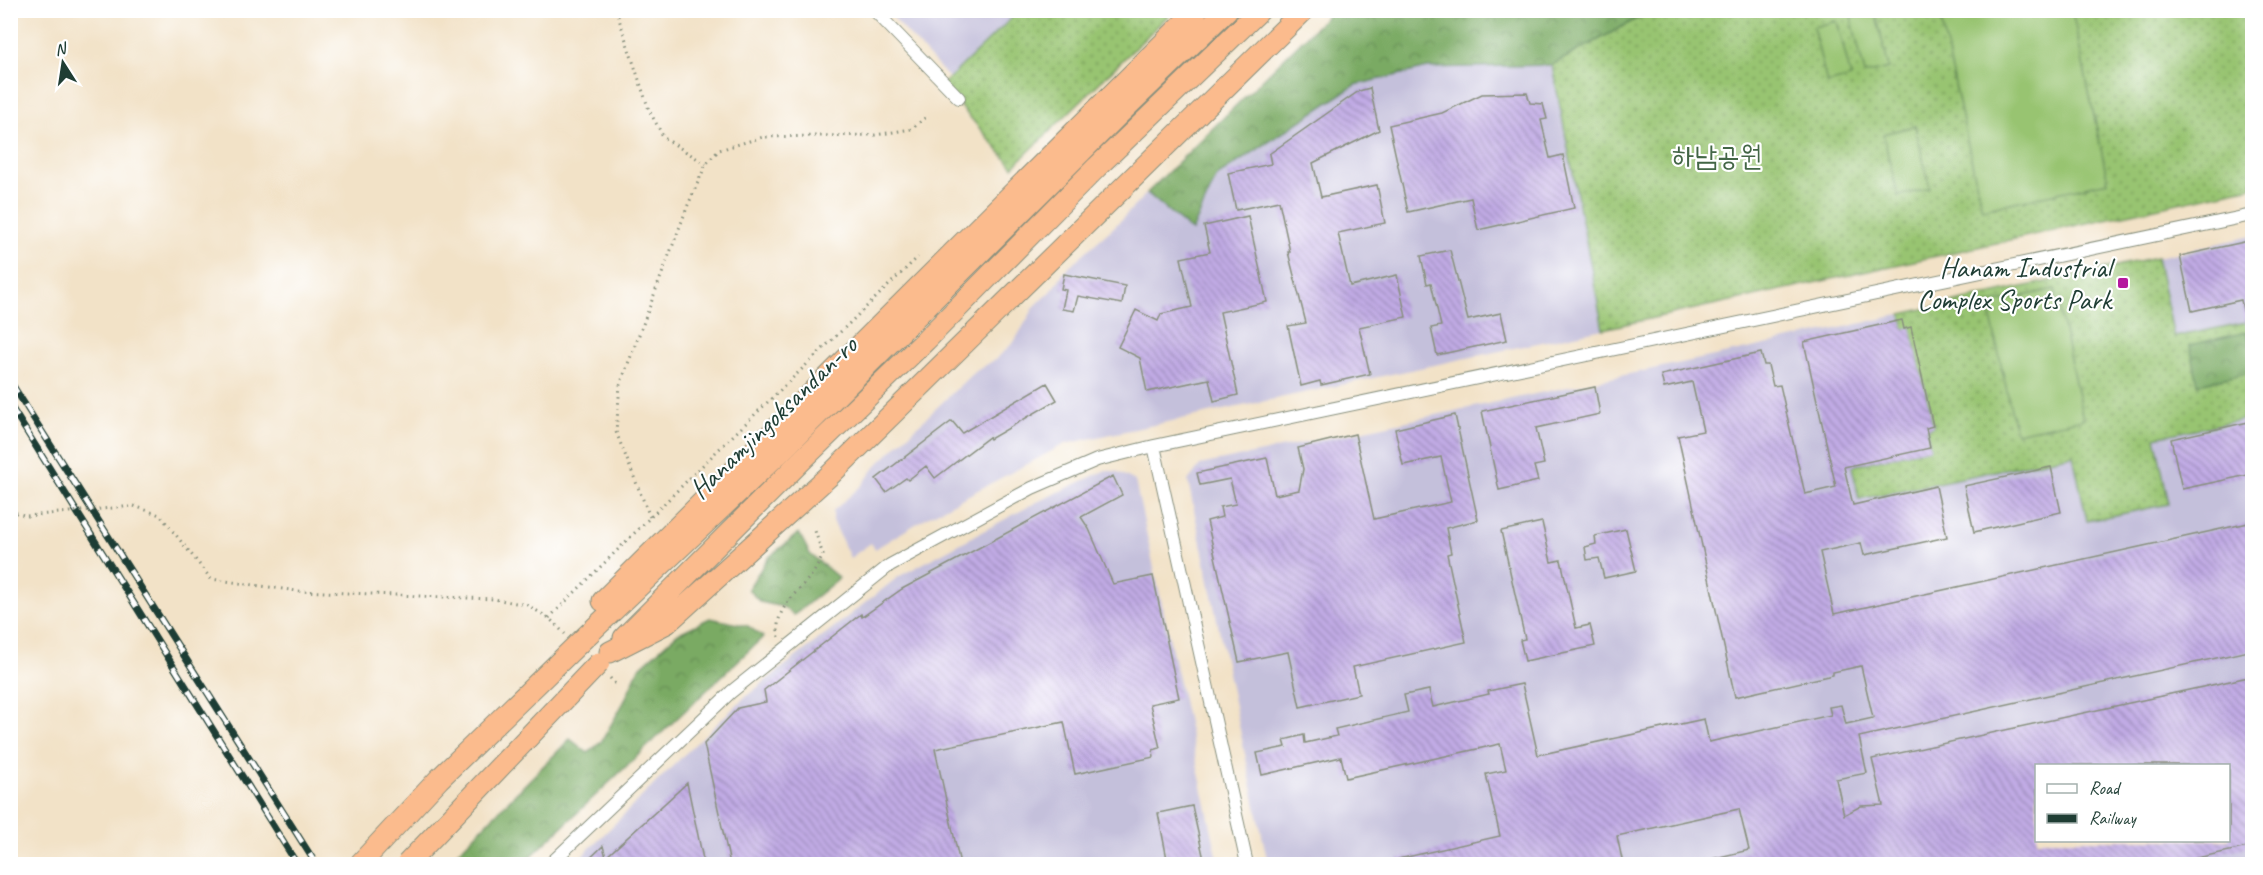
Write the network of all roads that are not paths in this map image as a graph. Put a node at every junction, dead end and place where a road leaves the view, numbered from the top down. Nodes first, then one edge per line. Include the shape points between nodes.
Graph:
1 (874, 10) edge
2 (1197, 10) edge
3 (1227, 10) edge
4 (1260, 10) edge
5 (1304, 10) edge
6 (959, 98) dead end
7 (1089, 159) junction
8 (2253, 214) edge
9 (1154, 446) junction
10 (572, 639) junction
11 (606, 664) junction
12 (360, 864) edge
13 (407, 864) edge
14 (550, 864) edge
15 (1247, 864) edge

1 - 6 street
2 - 10 highway via 633,570
3 - 7 highway, Hanamjingoksandan-ro
4 - 7 highway, Hanamjingoksandan-ro
5 - 11 highway via 829,476 667,623
7 - 10 highway, Hanamjingoksandan-ro via 777,454
7 - 11 highway, Hanamjingoksandan-ro via 926,340 804,458
8 - 9 street
9 - 14 street via 1097,460 1032,488 890,565 731,692
9 - 15 street
10 - 12 highway, Hanamjingoksandan-ro, bridge
11 - 13 highway, Hanamjingoksandan-ro, bridge

